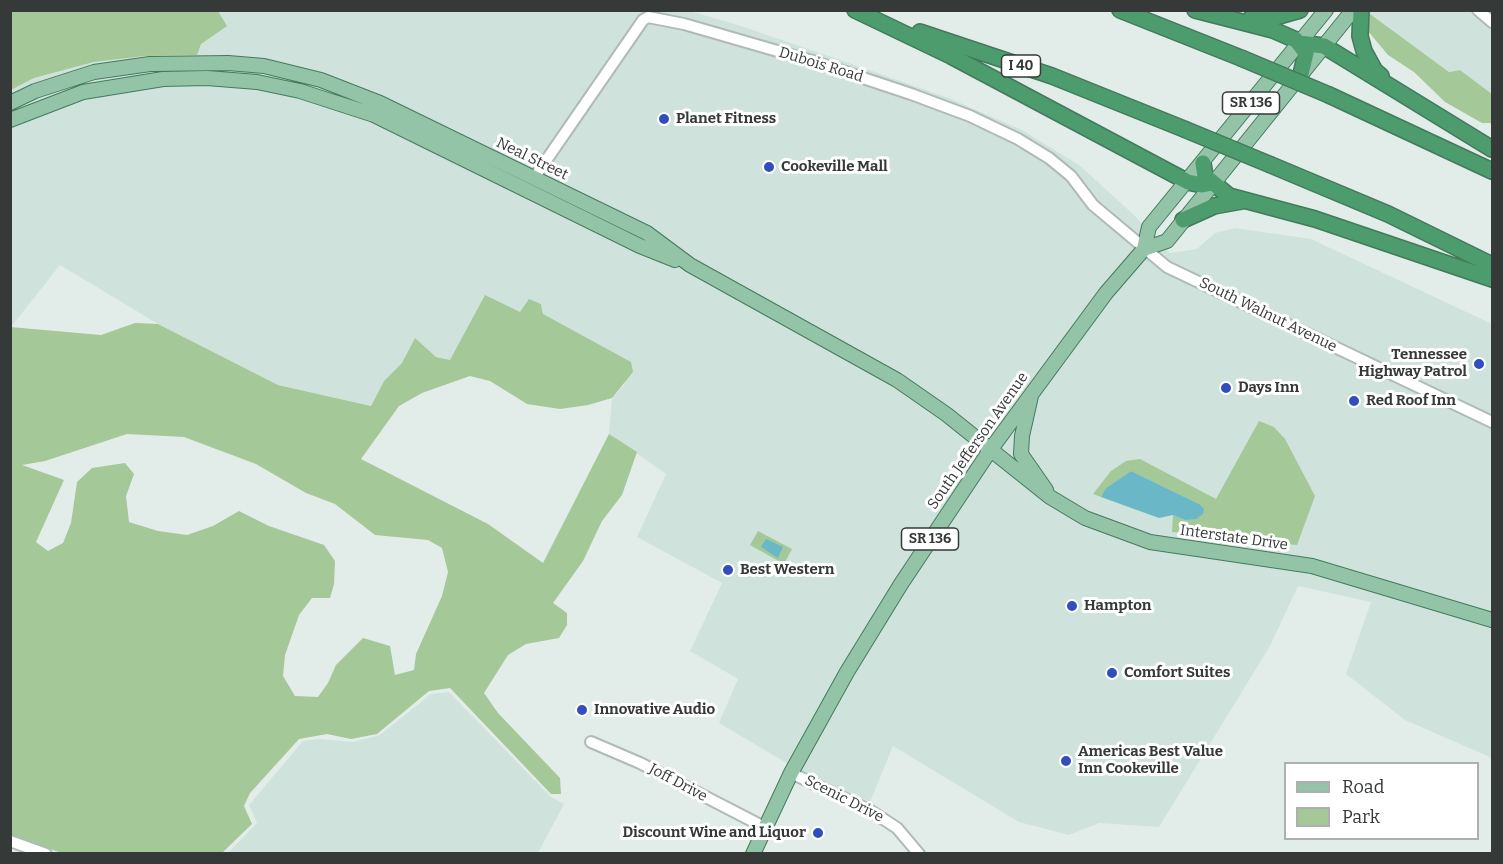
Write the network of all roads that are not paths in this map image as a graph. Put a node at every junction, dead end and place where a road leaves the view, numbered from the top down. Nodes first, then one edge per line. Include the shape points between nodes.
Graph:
1 (855, 10) edge
2 (1120, 10) edge
3 (1300, 10) edge
4 (1326, 10) edge
5 (1353, 10) edge
6 (1361, 10) edge
7 (1478, 10) edge
8 (1203, 12) edge
9 (1492, 22) edge
10 (1299, 43) junction
11 (1324, 46) junction
12 (1301, 74) junction
13 (1407, 96) junction
14 (10, 103) edge
15 (10, 120) edge
16 (1492, 149) edge
17 (1203, 163) junction
18 (1492, 171) edge
19 (534, 178) junction
20 (1188, 182) junction
21 (1212, 183) junction
22 (1250, 201) junction
23 (1183, 220) junction
24 (1144, 249) junction
25 (690, 265) junction
26 (1492, 265) edge
27 (1492, 279) edge
28 (1032, 392) junction
29 (1492, 422) edge
30 (991, 449) junction
31 (1050, 496) junction
32 (1492, 620) edge
33 (591, 742) dead end
34 (792, 772) junction
35 (764, 827) junction
36 (10, 842) edge
37 (46, 854) edge
38 (753, 854) edge
39 (919, 854) edge

1 - 20 highway via 951,56
1 - 26 highway, I 40, bridge via 1052,76 1388,214
2 - 18 highway, bridge via 1329,95
3 - 8 highway via 1272,18
4 - 10 main road, South Jefferson Avenue / SR 136
5 - 11 main road, South Jefferson Avenue / SR 136
6 - 13 highway via 1364,51 1376,71
7 - 9 street
8 - 10 highway via 1273,30
10 - 11 highway
10 - 12 highway via 1306,53
10 - 17 main road, South Jefferson Avenue / SR 136
11 - 12 main road, South Jefferson Avenue / SR 136
11 - 13 highway
12 - 21 main road, South Jefferson Avenue / SR 136
13 - 16 highway
14 - 19 main road, Neal Street via 74,78 122,67 194,62 264,66 321,80 369,98
15 - 25 main road via 83,92 163,79 257,82 300,91 374,115 640,246
17 - 20 main road, South Jefferson Avenue / SR 136
17 - 21 highway via 1205,176
19 - 24 street, Dubois Road via 634,28 648,17 812,61 970,117 1018,139 1071,176 1094,205
19 - 25 main road, Neal Street via 647,233
20 - 21 highway
20 - 24 main road, South Jefferson Avenue / SR 136 via 1149,227
21 - 22 highway via 1225,194
21 - 23 main road, South Jefferson Avenue / SR 136
22 - 23 highway via 1214,206
22 - 27 highway
23 - 24 main road, South Jefferson Avenue / SR 136 via 1167,241
24 - 28 main road, South Jefferson Avenue / SR 136
24 - 29 street, South Walnut Avenue via 1167,267
25 - 30 main road, Neal Street via 897,380
28 - 30 main road, South Jefferson Avenue / SR 136
28 - 31 main road via 1021,454
30 - 31 main road, Interstate Drive
30 - 34 main road, South Jefferson Avenue / SR 136 via 874,627
31 - 32 main road, Interstate Drive via 1085,518 1150,542 1312,566
33 - 35 street, Joff Drive
34 - 35 main road, South Jefferson Avenue / SR 136
34 - 39 street, Scenic Drive via 871,811 897,828
35 - 38 main road, South Jefferson Avenue / SR 136
36 - 37 street

